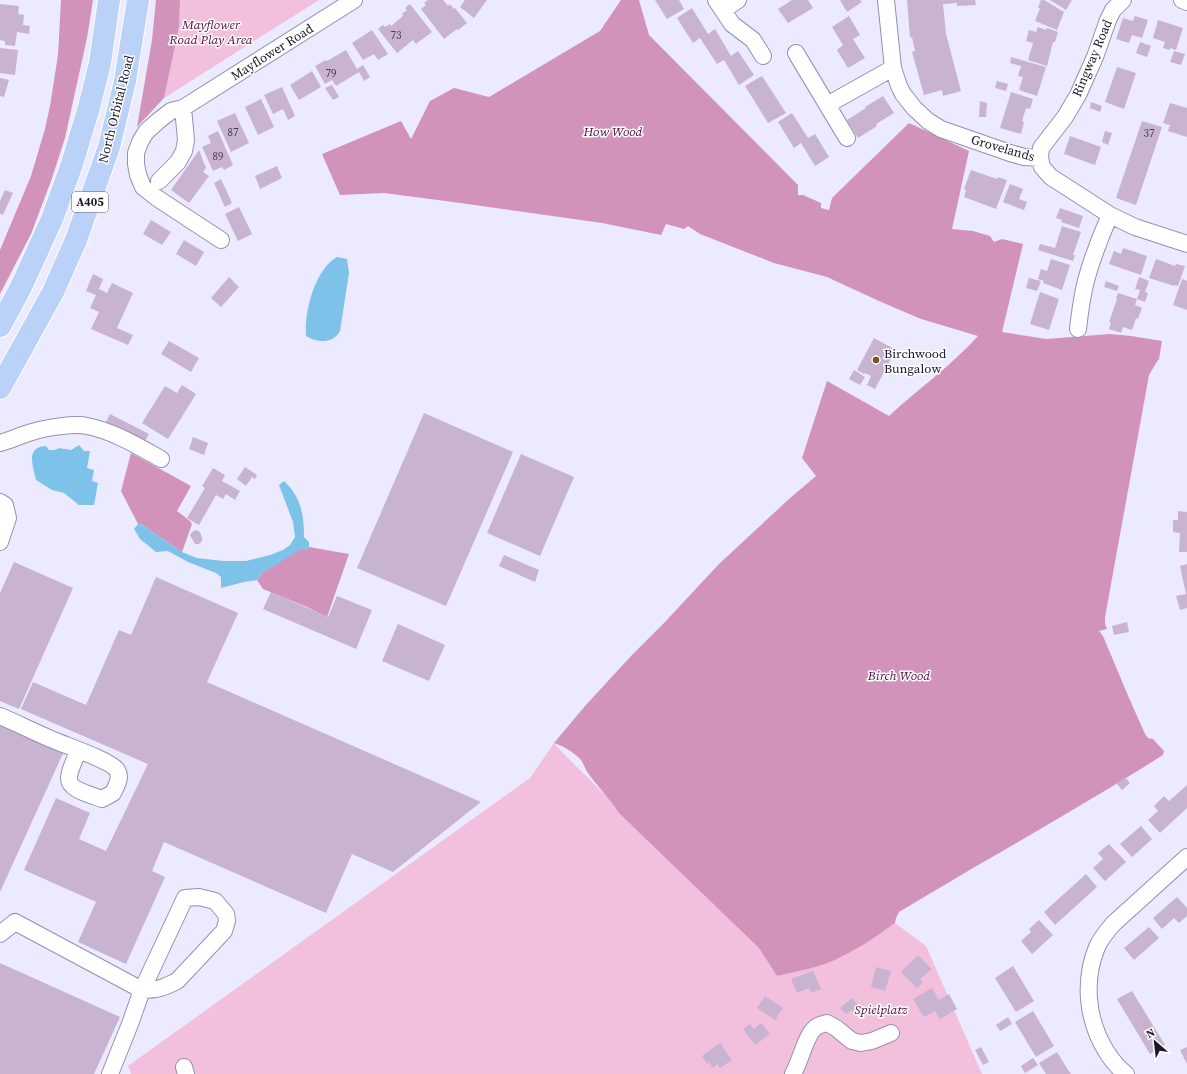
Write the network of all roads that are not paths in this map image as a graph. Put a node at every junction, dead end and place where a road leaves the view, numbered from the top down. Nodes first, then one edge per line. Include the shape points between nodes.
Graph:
1 (109, 0) edge
2 (138, 0) edge
3 (738, 0) edge
4 (886, 0) edge
5 (1123, 0) edge
6 (1182, 0) edge
7 (352, 1) edge
8 (1187, 2) edge
9 (720, 5) edge
10 (796, 53) dead end
11 (763, 56) dead end
12 (893, 68) junction
13 (827, 105) junction
14 (186, 106) junction
15 (847, 138) dead end
16 (1040, 158) junction
17 (159, 181) dead end
18 (1110, 215) junction
19 (221, 240) dead end
20 (1187, 244) edge
21 (0, 326) edge
22 (1078, 329) dead end
23 (0, 388) edge
24 (0, 443) edge
25 (161, 459) dead end
26 (0, 502) edge
27 (0, 542) edge
28 (0, 716) edge
29 (78, 750) dead end
30 (1187, 858) edge
31 (0, 934) edge
32 (142, 990) junction
33 (891, 1033) dead end
34 (110, 1074) edge
35 (793, 1074) edge
36 (1126, 1074) edge

1 - 21 highway, North Orbital Road / A405 via 100,63 72,164 49,226
2 - 23 highway, North Orbital Road / A405 via 125,81 109,147 76,240 53,292
3 - 9 street
4 - 12 street, Grovelands
5 - 16 street, Ringway Road via 1112,10 1078,95 1041,148
6 - 8 street
7 - 14 street, Mayflower Road
9 - 11 street via 732,24 753,40
10 - 13 street
12 - 13 street
12 - 16 street, Grovelands via 903,94 914,108 941,130 1024,157
13 - 15 street
14 - 17 street via 184,151 178,162
14 - 19 street, Mayflower Road via 171,111 146,132 136,153 138,176 143,187
16 - 18 street, Grovelands via 1042,167 1051,177
18 - 20 street, Grovelands via 1135,227
18 - 22 street via 1087,277
24 - 25 street via 60,426 86,425 113,435
26 - 27 street via 5,505 8,518
28 - 29 street
30 - 36 street via 1113,924 1097,947 1089,981 1091,1018 1098,1039 1110,1058
31 - 32 street via 15,922
32 - 32 street via 185,898 199,897 215,901 226,914 224,931 177,981 156,990
32 - 34 street
33 - 35 street via 861,1043 852,1041 827,1023 821,1024 811,1032

